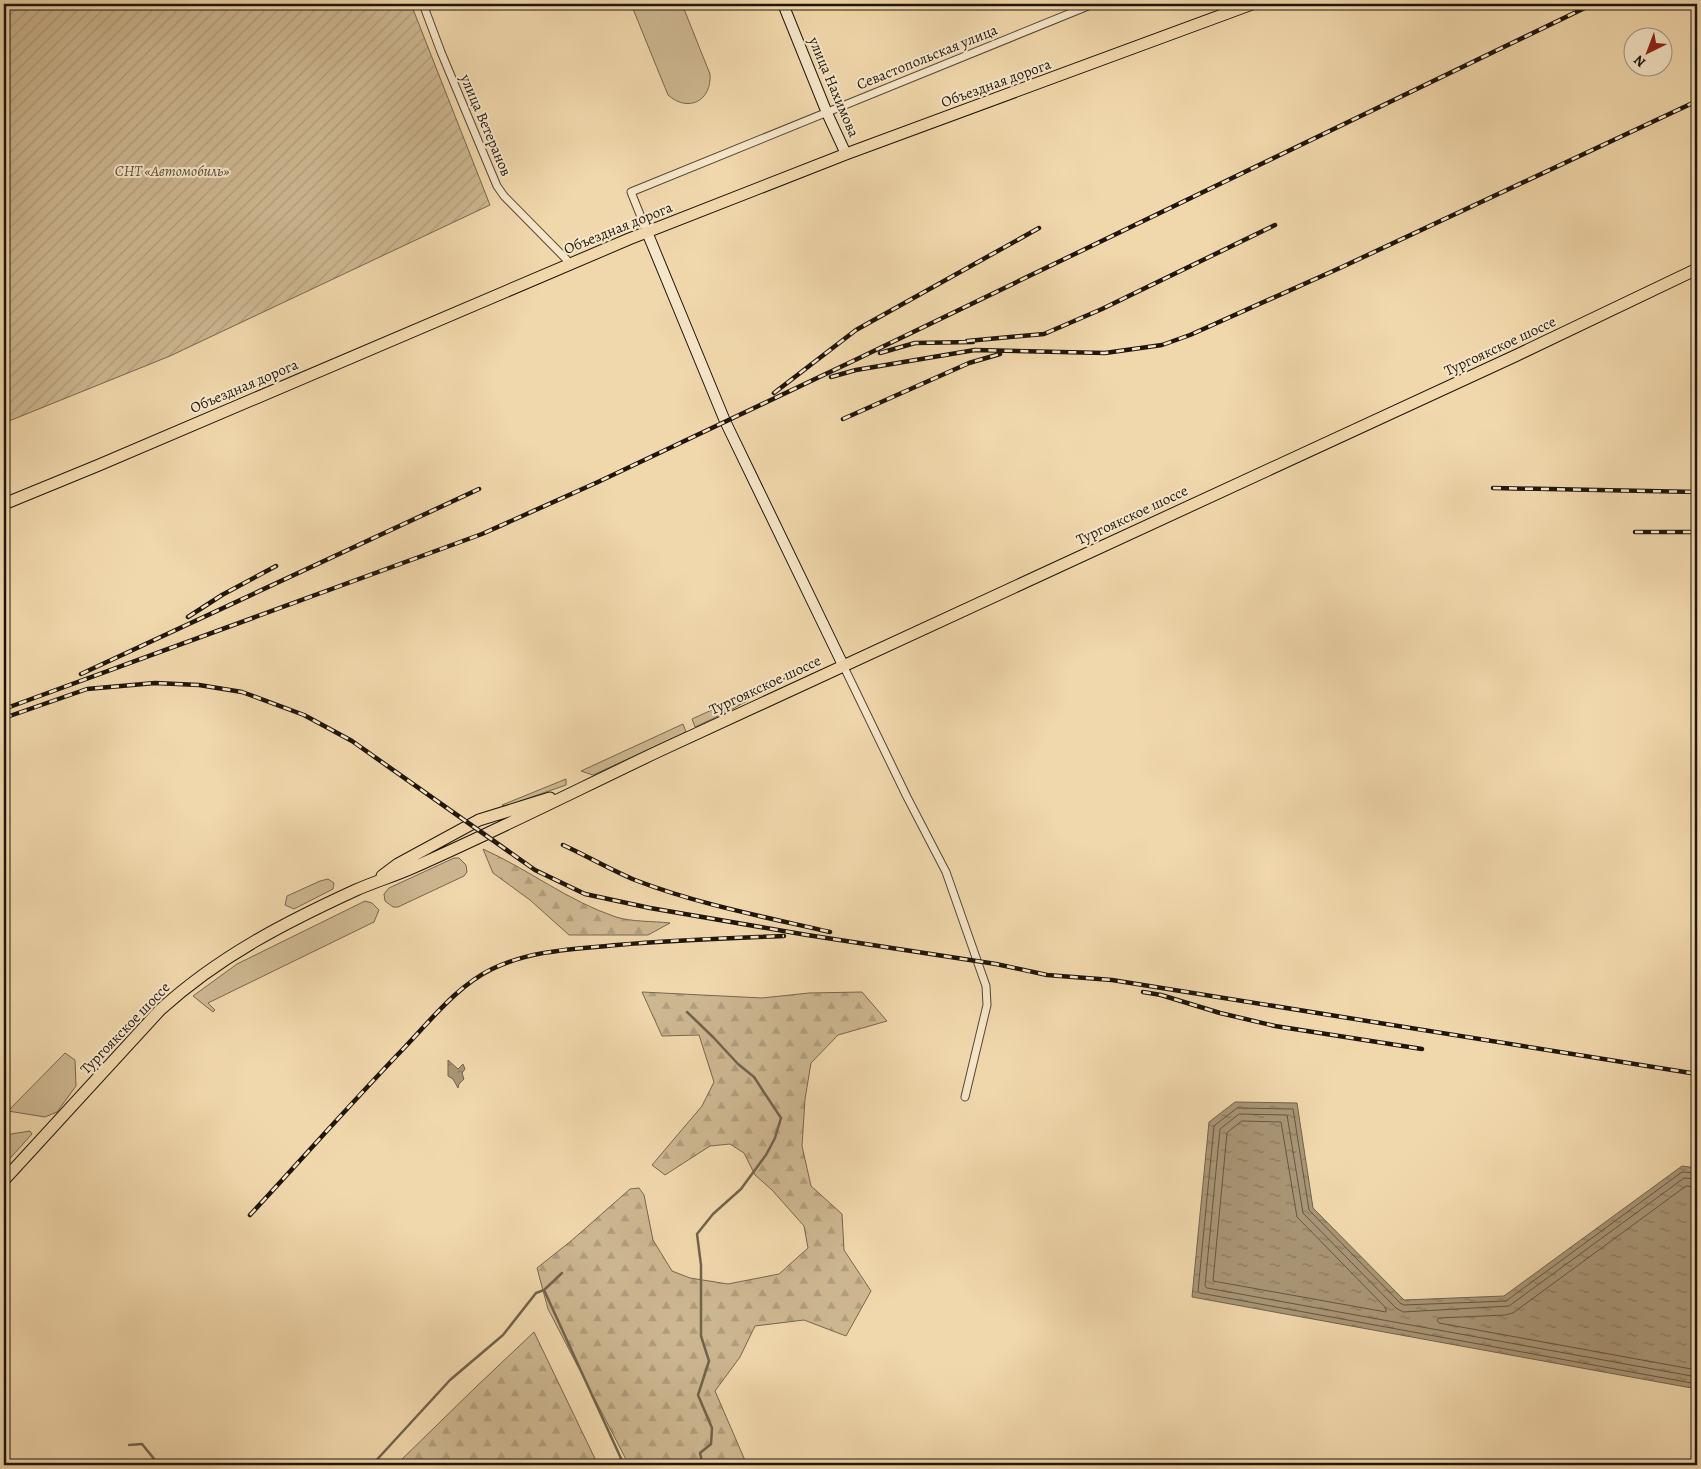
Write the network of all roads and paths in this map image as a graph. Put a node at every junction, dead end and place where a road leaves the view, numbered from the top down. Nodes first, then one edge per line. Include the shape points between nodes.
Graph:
1 (422, 4) edge
2 (783, 4) edge
3 (1093, 4) edge
4 (1252, 4) edge
5 (827, 113) junction
6 (846, 154) junction
7 (647, 232) junction
8 (570, 263) junction
9 (1697, 269) edge
10 (4, 504) edge
11 (843, 665) junction
12 (965, 1097) dead end
13 (4, 1180) edge

1 - 8 street, улица Ветеранов via 497,186
2 - 5 street, улица Нахимова
3 - 5 street, Севастопольская улица
4 - 6 main road, Объездная дорога
5 - 6 street, улица Нахимова
5 - 7 street, Севастопольская улица via 631,192
6 - 7 main road, Объездная дорога
7 - 8 main road, Объездная дорога
7 - 11 street via 724,421
8 - 10 main road, Объездная дорога
9 - 11 main road, Тургоякское шоссе
11 - 12 street via 946,872 986,986 987,1005
11 - 13 main road, Тургоякское шоссе via 580,788 479,820 398,864 370,884 222,960 150,1021

